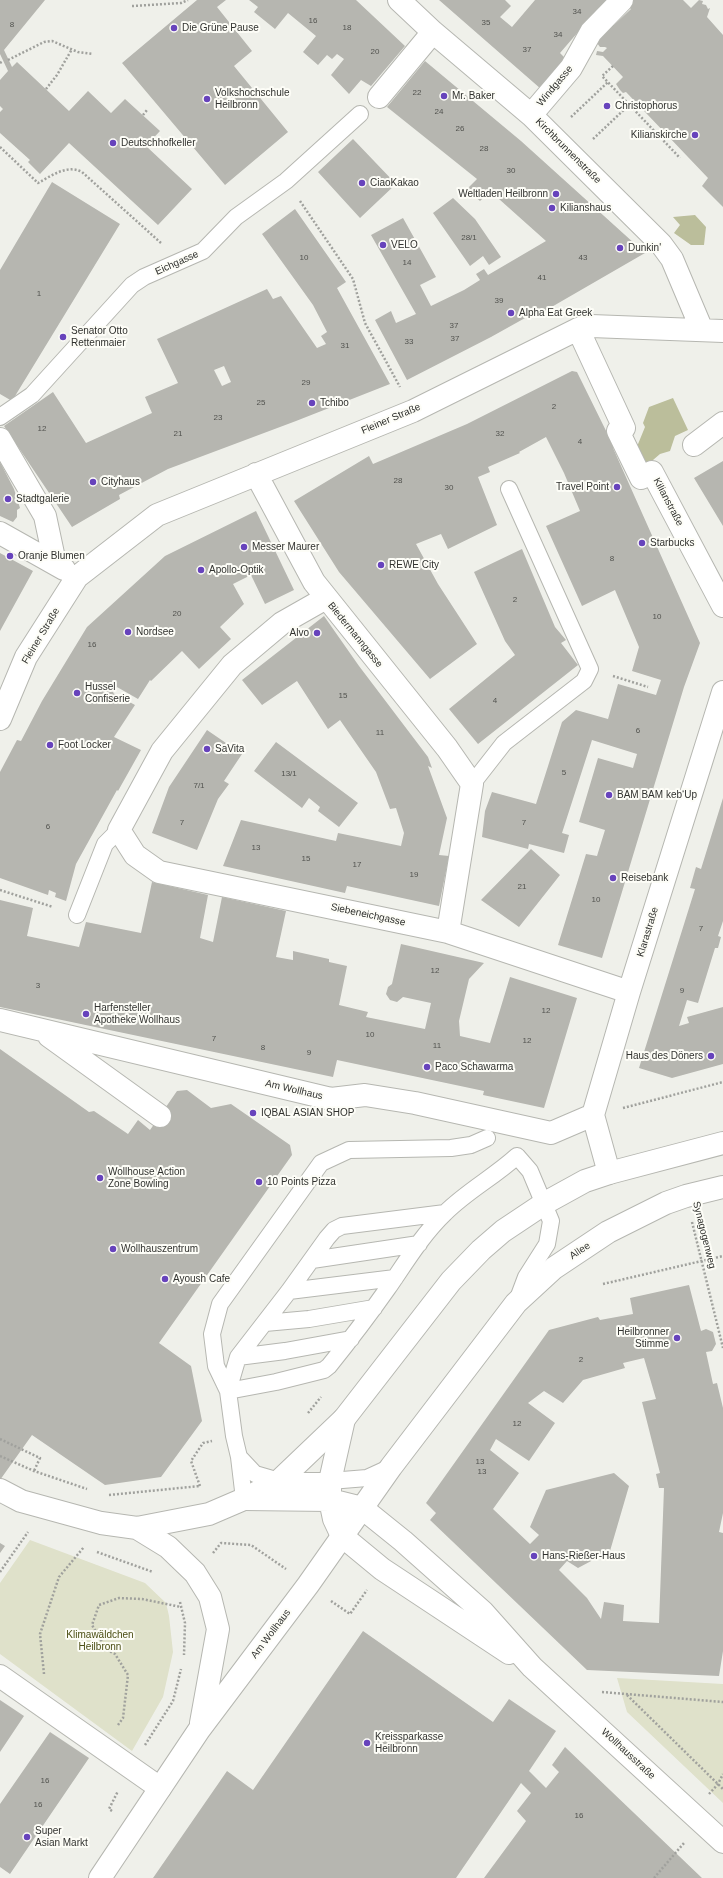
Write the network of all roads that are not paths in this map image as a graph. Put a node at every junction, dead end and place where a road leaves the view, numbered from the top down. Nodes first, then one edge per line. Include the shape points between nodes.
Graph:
1 (399, 0) edge
2 (622, 0) edge
3 (433, 32) junction
4 (379, 96) dead end
5 (360, 114) dead end
6 (531, 115) junction
7 (578, 330) junction
8 (702, 330) junction
9 (723, 331) edge
10 (0, 417) edge
11 (723, 423) edge
12 (0, 440) edge
13 (694, 445) dead end
14 (256, 474) junction
15 (509, 489) dead end
16 (0, 533) edge
17 (55, 563) junction
18 (77, 577) junction
19 (326, 598) junction
20 (723, 606) edge
21 (723, 692) edge
22 (0, 719) edge
23 (472, 784) junction
24 (119, 830) junction
25 (77, 915) road end
26 (448, 932) junction
27 (629, 992) junction
28 (0, 1020) edge
29 (40, 1030) junction
30 (593, 1115) junction
31 (160, 1116) dead end
32 (487, 1138) dead end
33 (723, 1143) edge
34 (609, 1173) junction
35 (723, 1187) edge
36 (545, 1203) junction
37 (445, 1213) junction
38 (419, 1244) junction
39 (312, 1260) junction
40 (395, 1278) junction
41 (289, 1291) junction
42 (516, 1303) junction
43 (374, 1308) junction
44 (265, 1323) junction
45 (350, 1339) junction
46 (238, 1357) junction
47 (469, 1363) joint
48 (228, 1391) junction
49 (344, 1419) junction
50 (239, 1457) junction
51 (391, 1467) junction
52 (279, 1481) junction
53 (0, 1490) edge
54 (330, 1491) junction
55 (244, 1499) junction
56 (362, 1508) junction
57 (137, 1528) junction
58 (342, 1536) junction
59 (382, 1569) joint
60 (532, 1667) junction
61 (0, 1676) edge
62 (199, 1730) junction
63 (160, 1788) junction
64 (723, 1842) edge
65 (100, 1878) edge

1 - 3 street, Kirchbrunnenstraße
2 - 6 street, Windgasse via 591,32 571,68
3 - 4 street
3 - 6 street, Kirchbrunnenstraße
5 - 10 lane, Eichgasse via 286,181 236,217 209,246 132,285 32,395
6 - 8 street, Kirchbrunnenstraße via 662,244 672,259
7 - 8 street, Fleiner Straße via 591,326
7 - 14 street, Fleiner Straße via 413,411
7 - 20 street, Kilianstraße via 624,428 618,431 641,478 652,472
8 - 9 street, Fleiner Straße
11 - 13 street
12 - 17 street via 45,516
14 - 18 street, Fleiner Straße via 157,515
14 - 19 street, Biedermanngasse via 314,582
15 - 23 lane via 590,669 584,681 504,743
16 - 17 street
17 - 18 street
18 - 22 street, Fleiner Straße via 26,656
19 - 23 street, Biedermanngasse via 447,748
19 - 24 street via 282,623 232,665 162,751
21 - 27 street, Klarastraße
23 - 26 street
24 - 25 lane via 105,844
24 - 26 street, Siebeneichgasse via 135,855 160,872
26 - 27 street, Siebeneichgasse
27 - 30 street, Klarastraße
28 - 29 street, Am Wollhaus
29 - 30 street, Am Wollhaus via 331,1099 365,1095 415,1103 552,1133
29 - 31 street, Am Wollhaus
30 - 34 street
32 - 48 lane via 472,1145 451,1148 349,1150 321,1163 220,1304 212,1334 216,1366
33 - 34 street
34 - 36 street via 585,1181
35 - 42 street, Allee via 686,1196 644,1214 584,1247 554,1268
36 - 37 lane via 530,1171 517,1156
36 - 42 lane via 551,1221 547,1244 526,1277
36 - 49 street, Am Wollhaus via 503,1231 451,1281
37 - 38 lane
37 - 39 lane via 342,1226 334,1230
38 - 39 lane
38 - 40 lane
39 - 41 lane
40 - 41 lane
40 - 43 lane
41 - 44 lane
42 - 47 street, Allee
43 - 44 lane via 309,1319
43 - 45 lane
44 - 46 lane
45 - 46 lane
45 - 48 lane via 324,1370
46 - 48 lane
47 - 51 street, Am Wollhaus
48 - 50 lane
49 - 52 street, Am Wollhaus
49 - 54 street, Am Wollhaus
50 - 52 lane via 255,1474
50 - 55 lane
51 - 54 lane
51 - 56 street, Am Wollhaus
52 - 54 lane
52 - 55 street, Am Wollhaus
53 - 57 street, Am Wollhaus via 21,1501 101,1523
54 - 55 street, Am Wollhaus
54 - 56 street, Am Wollhaus
54 - 58 street, Am Wollhaus via 334,1519
55 - 57 street, Am Wollhaus via 209,1514
56 - 58 street, Am Wollhaus
56 - 60 street, Wollhausstraße via 483,1612
57 - 62 street, Am Wollhaus via 168,1547 195,1573 210,1597 218,1629
58 - 59 street, Am Wollhaus
58 - 62 street, Am Wollhaus
59 - 60 street, Wollhausstraße
60 - 64 street, Wollhausstraße
61 - 63 street
62 - 63 street, Am Wollhaus
63 - 65 street, Am Wollhaus

